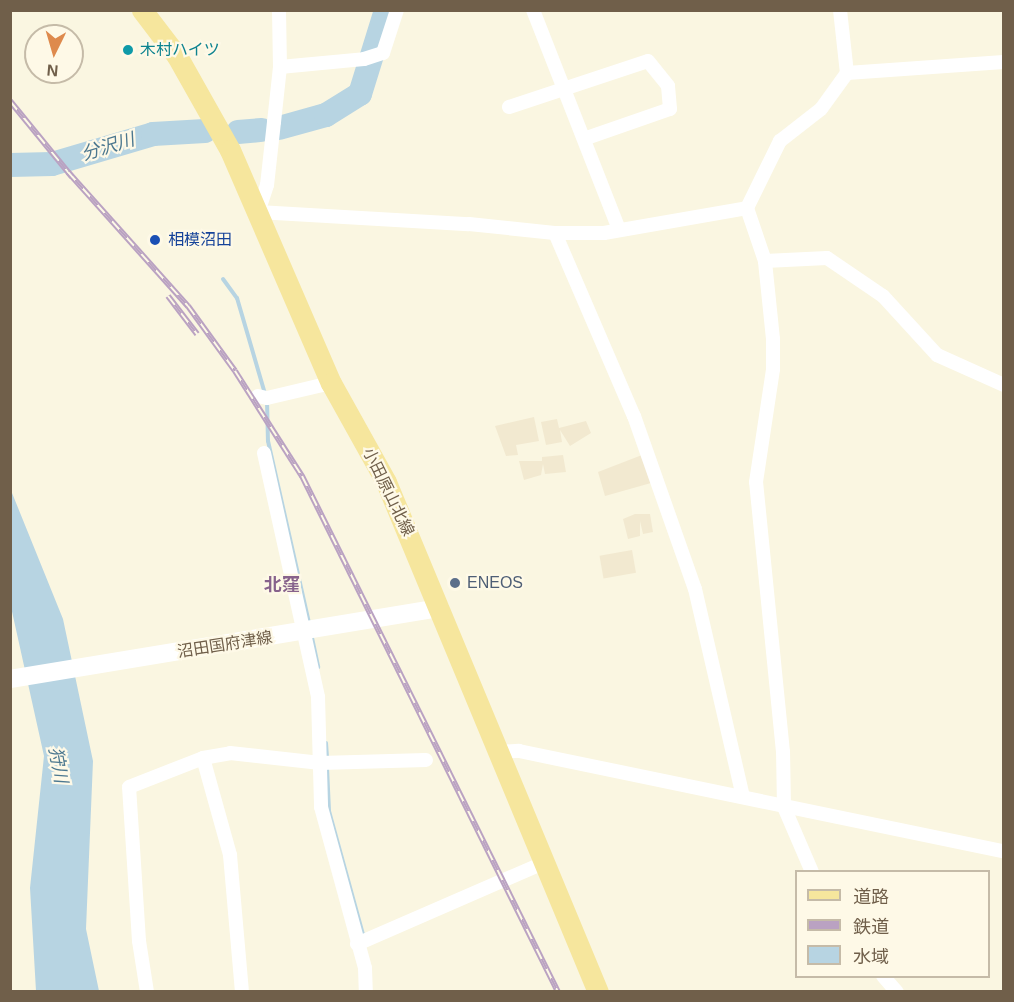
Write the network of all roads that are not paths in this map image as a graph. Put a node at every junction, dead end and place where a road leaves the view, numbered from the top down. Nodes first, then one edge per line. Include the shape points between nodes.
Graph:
1 (279, 10) edge
2 (397, 10) edge
3 (533, 10) edge
4 (840, 10) edge
5 (148, 13) edge
6 (1004, 62) edge
7 (280, 67) junction
8 (847, 73) junction
9 (566, 90) junction
10 (509, 107) dead end
11 (584, 139) junction
12 (747, 208) junction
13 (258, 212) junction
14 (619, 230) junction
15 (555, 233) junction
16 (765, 261) junction
17 (331, 383) junction
18 (1004, 385) edge
19 (258, 396) dead end
20 (264, 453) dead end
21 (440, 608) junction
22 (302, 633) junction
23 (10, 679) edge
24 (497, 752) junction
25 (203, 758) junction
26 (426, 760) dead end
27 (320, 763) junction
28 (742, 797) junction
29 (784, 807) junction
30 (1004, 851) edge
31 (543, 863) junction
32 (811, 870) edge
33 (357, 944) junction
34 (885, 978) edge
35 (147, 992) edge
36 (242, 992) edge
37 (366, 992) edge
38 (598, 992) edge
39 (897, 992) edge

1 - 7 street
2 - 7 street via 384,53
3 - 9 street
4 - 8 street
5 - 13 main road, 小田原山北線 via 230,150
6 - 8 street
7 - 13 street via 267,185
8 - 12 street via 821,109 780,141
9 - 10 street
9 - 11 street
9 - 11 street via 648,61 668,86 670,109
11 - 14 street
12 - 14 street
12 - 16 street
13 - 15 street
13 - 17 main road, 小田原山北線
14 - 15 street
15 - 28 street via 634,416 695,590
16 - 18 street via 827,258 883,296 937,355
16 - 29 street via 773,369 756,482 783,752
17 - 19 street via 267,398
17 - 21 main road, 小田原山北線 via 386,482
20 - 22 street
21 - 22 main road, 沼田国府津線
21 - 24 main road, 小田原山北線
22 - 23 main road, 沼田国府津線
22 - 27 street via 318,697
24 - 28 street via 519,751
24 - 31 main road, 小田原山北線
25 - 27 street via 230,753
25 - 35 street via 129,787 138,930
25 - 36 street via 230,855
26 - 27 street
27 - 33 street via 321,807
28 - 29 street
29 - 30 street
29 - 32 street
31 - 33 street
31 - 38 main road, 小田原山北線
33 - 37 street
34 - 39 street

